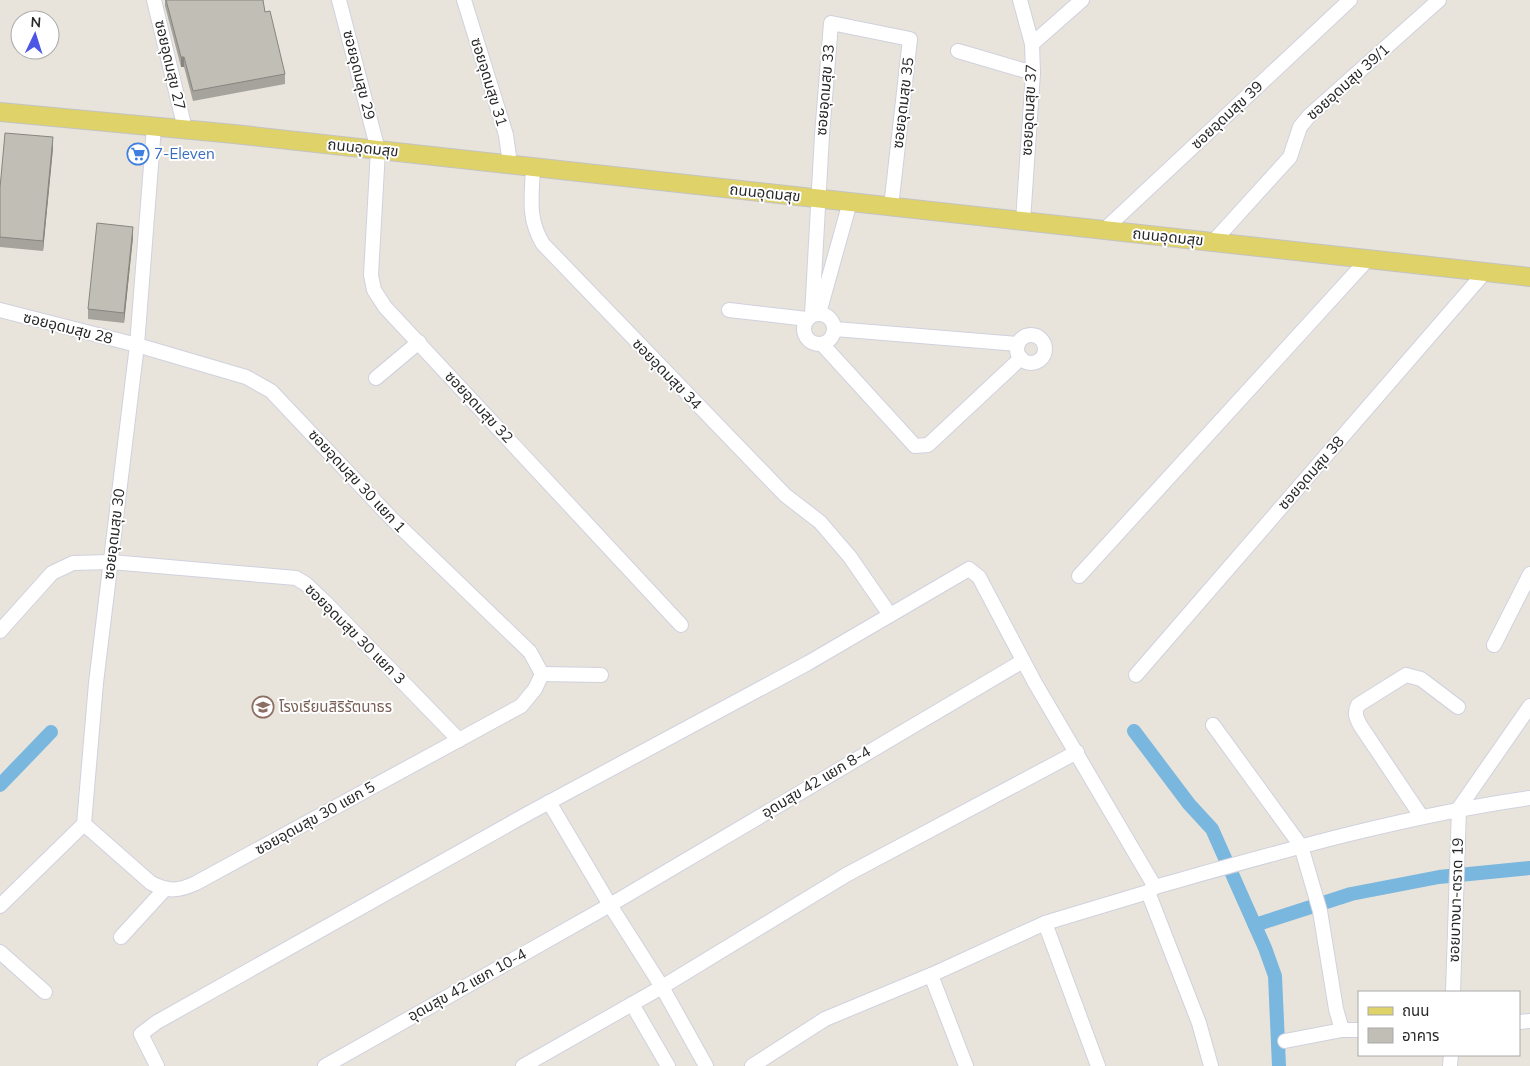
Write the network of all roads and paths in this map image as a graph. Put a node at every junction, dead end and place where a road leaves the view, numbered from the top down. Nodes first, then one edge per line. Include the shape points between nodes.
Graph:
1 (154, 0) edge
2 (339, 0) edge
3 (464, 0) edge
4 (1020, 0) edge
5 (1082, 0) edge
6 (1350, 0) edge
7 (1439, 0) edge
8 (870, 31) joint
9 (1032, 44) junction
10 (958, 51) dead end
11 (1032, 73) junction
12 (0, 112) edge
13 (154, 127) junction
14 (185, 130) junction
15 (378, 150) junction
16 (510, 164) junction
17 (533, 167) junction
18 (818, 198) junction
19 (850, 202) junction
20 (891, 206) junction
21 (1023, 221) junction
22 (1104, 230) junction
23 (1213, 242) junction
24 (1368, 259) junction
25 (1485, 272) junction
26 (1530, 277) edge
27 (0, 310) edge
28 (728, 310) dead end
29 (813, 316) junction
30 (835, 329) junction
31 (419, 342) junction
32 (822, 344) junction
33 (1018, 344) junction
34 (137, 345) junction
35 (1021, 358) junction
36 (376, 378) dead end
37 (111, 562) junction
38 (1530, 574) edge
39 (1079, 576) dead end
40 (890, 615) junction
41 (681, 625) dead end
42 (0, 631) edge
43 (1494, 645) dead end
44 (1022, 661) junction
45 (542, 674) junction
46 (601, 675) dead end
47 (1136, 675) dead end
48 (1530, 706) edge
49 (1458, 707) dead end
50 (1213, 725) dead end
51 (459, 740) junction
52 (1076, 752) junction
53 (1530, 798) edge
54 (550, 802) junction
55 (1459, 808) junction
56 (1421, 816) junction
57 (84, 824) junction
58 (1301, 846) junction
59 (1152, 889) junction
60 (164, 890) junction
61 (610, 905) junction
62 (0, 906) edge
63 (1045, 923) junction
64 (121, 937) dead end
65 (0, 952) edge
66 (931, 975) junction
67 (662, 987) junction
68 (1453, 991) edge
69 (44, 992) dead end
70 (632, 1004) junction
71 (1342, 1030) junction
72 (1358, 1030) edge
73 (1286, 1042) dead end
74 (157, 1066) edge
75 (325, 1066) edge
76 (523, 1066) edge
77 (668, 1066) edge
78 (706, 1066) edge
79 (752, 1066) edge
80 (966, 1066) edge
81 (1098, 1066) edge
82 (1211, 1066) edge

1 - 14 street, ซอยอุดมสุข 27
2 - 15 street, ซอยอุดมสุข 29
3 - 16 street, ซอยอุดมสุข 31 via 506,135
4 - 9 street, ซอยอุดมสุข 37
5 - 9 street
6 - 22 street, ซอยอุดมสุข 39
7 - 23 street, ซอยอุดมสุข 39/1 via 1309,116 1300,127 1290,157
8 - 18 street, ซอยอุดมสุข 33 via 831,22
8 - 20 street, ซอยอุดมสุข 35 via 910,39
9 - 11 street, ซอยอุดมสุข 37
10 - 11 street
11 - 21 street, ซอยอุดมสุข 37
12 - 13 main road, ถนนอุดมสุข
13 - 14 main road, ถนนอุดมสุข
13 - 34 street, ซอยอุดมสุข 30
14 - 15 main road, ถนนอุดมสุข
15 - 16 main road, ถนนอุดมสุข
15 - 31 street, ซอยอุดมสุข 32 via 371,275 374,290 385,307
16 - 17 main road, ถนนอุดมสุข
17 - 18 main road, ถนนอุดมสุข
17 - 40 street, ซอยอุดมสุข 34 via 531,215 534,229 543,244 778,488 820,522 850,557
18 - 19 main road, ถนนอุดมสุข
18 - 29 street
19 - 20 main road, ถนนอุดมสุข
19 - 29 street
20 - 21 main road, ถนนอุดมสุข
21 - 22 main road, ถนนอุดมสุข
22 - 23 main road, ถนนอุดมสุข
23 - 24 main road, ถนนอุดมสุข
24 - 25 main road, ถนนอุดมสุข
24 - 39 street
25 - 26 main road, ถนนอุดมสุข
25 - 47 street, ซอยอุดมสุข 38
27 - 34 street, ซอยอุดมสุข 28
28 - 29 street
29 - 30 street via 828,316
29 - 32 street via 804,324 804,335 811,343
30 - 32 street via 831,339
30 - 33 street
31 - 36 street
31 - 41 street, ซอยอุดมสุข 32
32 - 35 street via 914,446 922,447 928,445
33 - 35 street
33 - 35 street via 1030,335 1044,343 1040,358 1031,362
34 - 37 street, ซอยอุดมสุข 30
34 - 45 street, ซอยอุดมสุข 30 แยก 1 via 246,377 272,391 392,519 530,652
37 - 42 street, ซอยอุดมสุข 30 แยก 3 via 62,566
37 - 51 street, ซอยอุดมสุข 30 แยก 3 via 296,578 325,602
37 - 57 street, ซอยอุดมสุข 30 via 96,683
38 - 43 street
40 - 44 street via 969,568 979,578
40 - 54 street via 808,663
44 - 52 street
44 - 61 street, อุดมสุข 42 แยก 8-4
45 - 46 street
45 - 51 street, ซอยอุดมสุข 30 แยก 5 via 521,706
48 - 55 street
49 - 56 street via 1421,679 1406,675 1355,710 1355,717
50 - 58 street
51 - 60 street, ซอยอุดมสุข 30 แยก 5 via 196,883 178,891
52 - 59 street
52 - 67 street via 846,875
53 - 55 street
54 - 61 street
54 - 74 street via 150,1027 141,1034
55 - 56 street
55 - 68 street, ซอยบางนา-ตราด 19
56 - 58 street
57 - 60 street via 140,874
57 - 62 street
58 - 59 street
58 - 71 street via 1320,911
59 - 63 street
59 - 82 street
60 - 64 street
61 - 67 street
61 - 75 street, อุดมสุข 42 แยก 10-4
63 - 66 street
63 - 81 street
65 - 69 street
66 - 79 street via 825,1018
66 - 80 street
67 - 70 street
67 - 78 street
70 - 76 street
70 - 77 street
71 - 72 street
71 - 73 street

